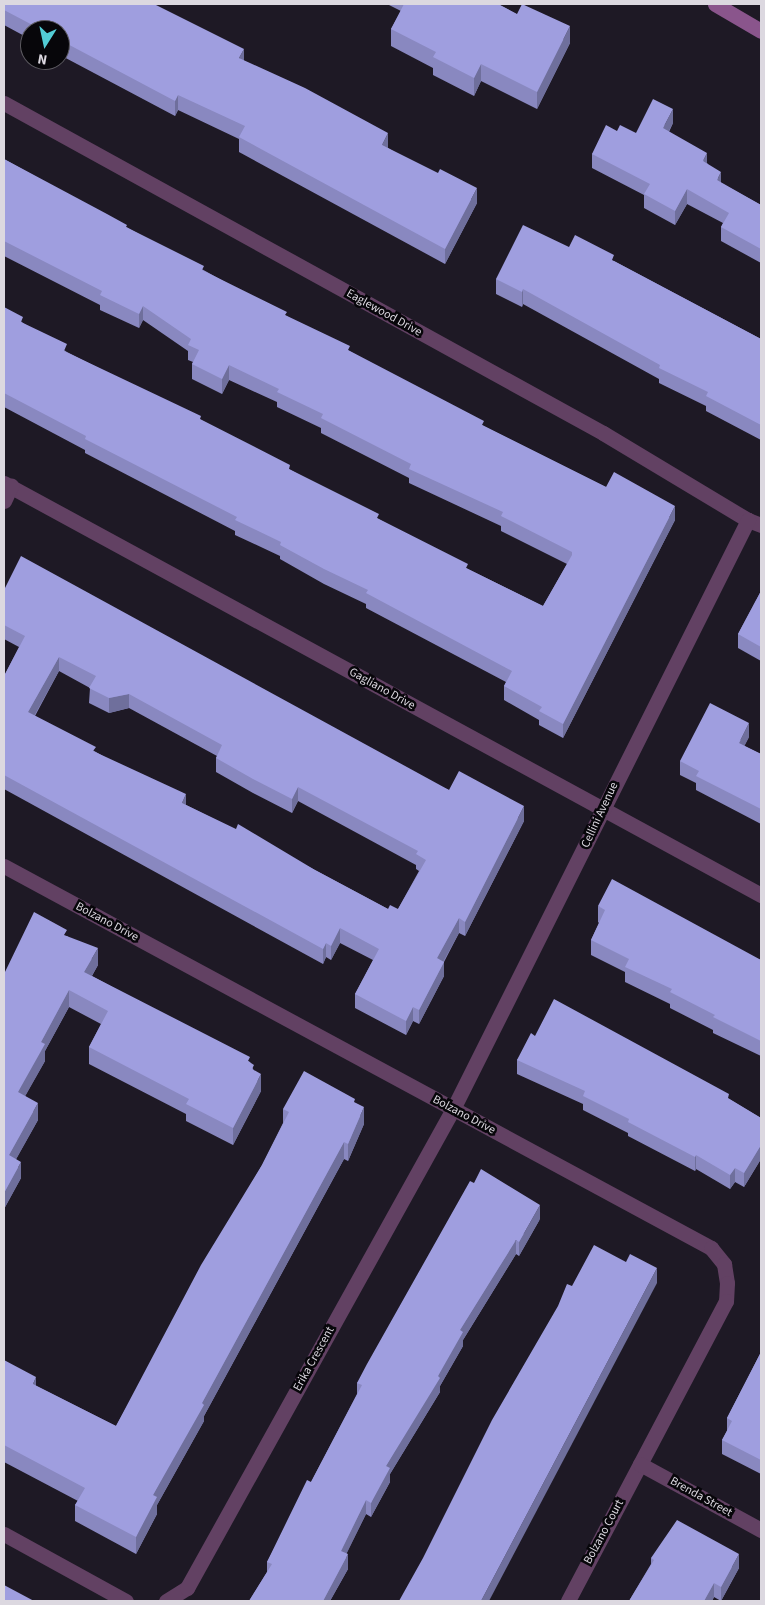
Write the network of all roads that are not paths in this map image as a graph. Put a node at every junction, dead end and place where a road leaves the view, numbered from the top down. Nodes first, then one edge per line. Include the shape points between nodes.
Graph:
1 (715, 4) edge
2 (761, 31) edge
3 (4, 104) edge
4 (8, 485) edge
5 (4, 501) edge
6 (754, 523) edge
7 (603, 811) junction
8 (4, 866) edge
9 (761, 895) edge
10 (453, 1109) junction
11 (640, 1464) junction
12 (761, 1530) edge
13 (4, 1534) edge
14 (126, 1601) edge
15 (166, 1601) edge
16 (568, 1601) edge

1 - 2 main road
3 - 6 street, Eaglewood Drive via 603,433
4 - 5 street
4 - 7 street, Gagliano Drive
6 - 7 street, Cellini Avenue via 619,772
7 - 9 street, Gagliano Drive
7 - 10 street, Cellini Avenue
8 - 10 street, Bolzano Drive
10 - 11 street, Bolzano Drive via 711,1248 724,1264 728,1283 726,1301
10 - 15 street, Erika Crescent via 186,1588
11 - 12 street, Brenda Street
11 - 16 street, Bolzano Court
13 - 14 street

